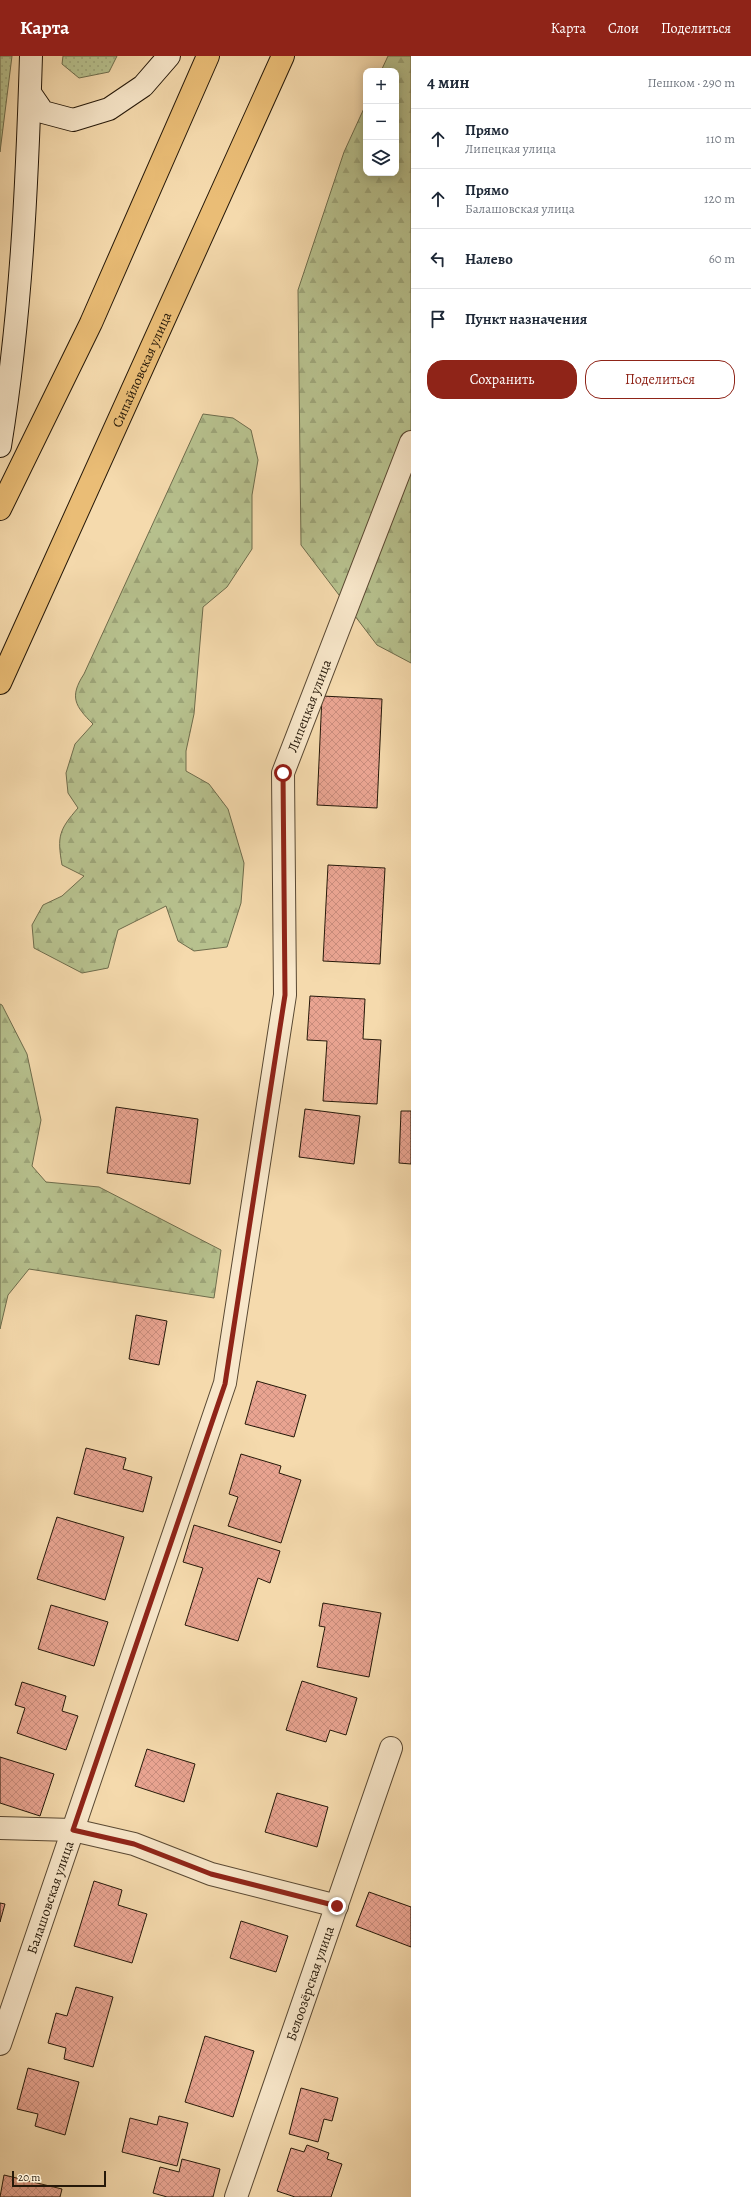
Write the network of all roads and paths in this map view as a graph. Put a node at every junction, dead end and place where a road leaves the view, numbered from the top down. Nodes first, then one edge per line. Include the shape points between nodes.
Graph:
1 (31, 56) edge
2 (169, 56) edge
3 (208, 56) edge
4 (283, 56) edge
5 (30, 93) junction
6 (411, 442) edge
7 (0, 446) edge
8 (0, 509) edge
9 (0, 683) edge
10 (243, 1268) joint
11 (391, 1748) dead end
12 (0, 1828) edge
13 (73, 1830) junction
14 (337, 1906) junction
15 (0, 2044) edge
16 (236, 2197) edge

1 - 5 street
2 - 5 street via 143,86 109,109 73,120 43,112
3 - 8 main road via 91,323
4 - 9 main road, Сипайловская улица
5 - 7 street via 27,188 10,386
6 - 10 street, Липецкая улица via 283,773 285,995
10 - 13 street, Балашовская улица via 225,1384
11 - 14 street, Белоозёрская улица
12 - 13 street
13 - 14 street via 134,1844 211,1874
13 - 15 street, Балашовская улица
14 - 16 street, Белоозёрская улица

